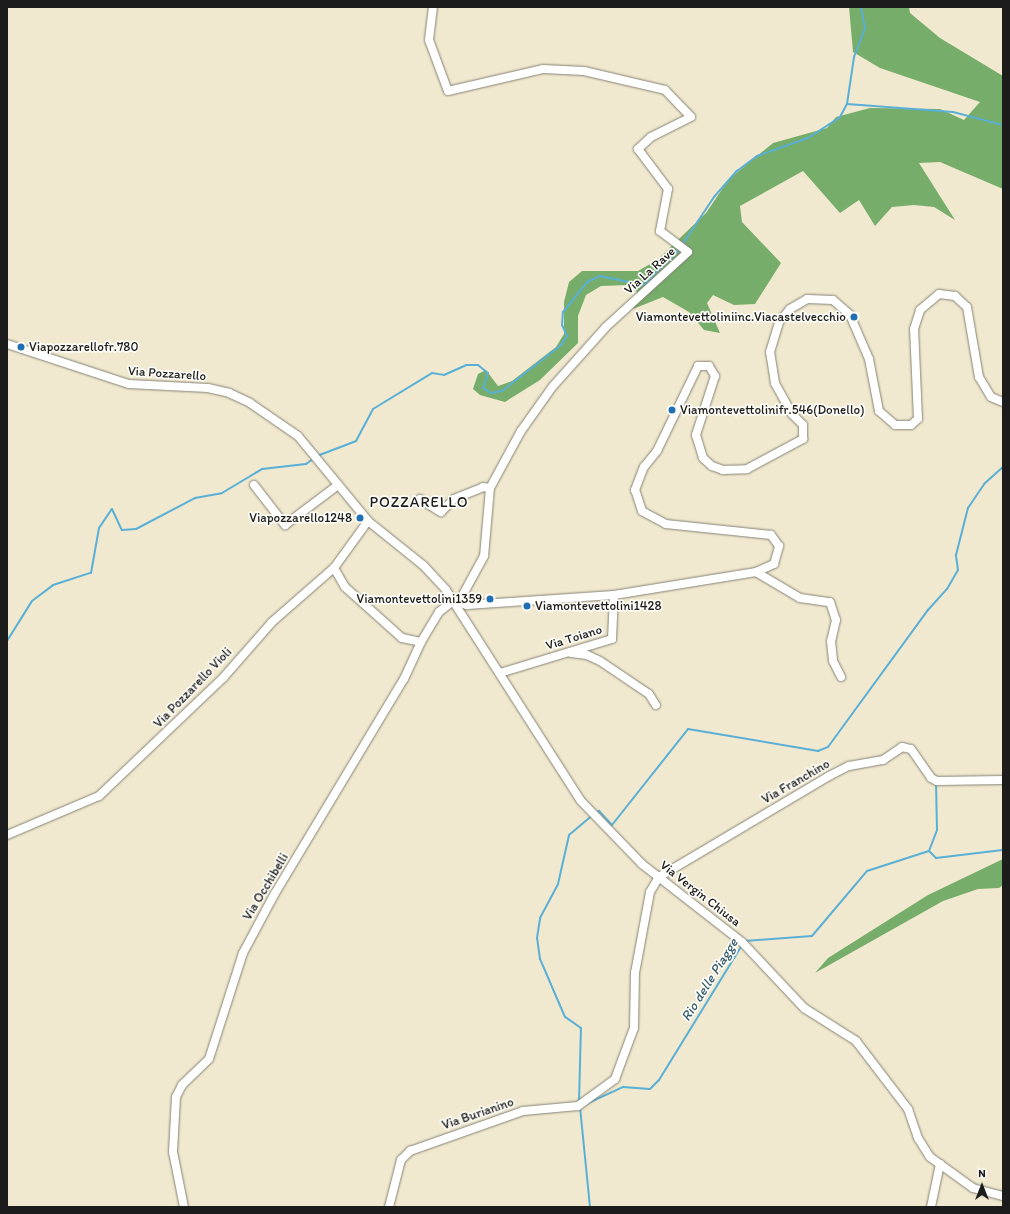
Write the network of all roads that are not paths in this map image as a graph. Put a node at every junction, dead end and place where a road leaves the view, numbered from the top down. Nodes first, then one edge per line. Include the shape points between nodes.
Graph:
1 (433, 7) edge
2 (7, 344) edge
3 (1003, 402) edge
4 (254, 485) dead end
5 (338, 485) junction
6 (490, 488) junction
7 (420, 498) dead end
8 (368, 521) junction
9 (334, 568) junction
10 (756, 572) junction
11 (614, 594) junction
12 (456, 602) junction
13 (421, 642) junction
14 (567, 653) junction
15 (500, 673) junction
16 (840, 677) dead end
17 (656, 705) dead end
18 (1003, 780) edge
19 (7, 835) edge
20 (659, 878) junction
21 (940, 1164) junction
22 (1003, 1196) edge
23 (184, 1207) edge
24 (389, 1207) edge
25 (931, 1207) edge

1 - 6 street, Via La Rave via 429,40 448,91 549,69 599,74 660,88 672,94 691,117 651,137 638,149 668,189 660,231 686,249 666,276 606,326 553,386 521,431
2 - 5 street, Via Pozzarello via 129,384 208,388 229,394 250,403 312,450
3 - 10 street via 991,397 979,377 967,308 947,294 928,301 920,310 914,329 920,410 918,419 911,425 895,425 879,411 869,359 858,330 843,307 833,300 807,299 790,309 779,322 773,337 771,367 778,391 803,425 805,436 801,441 747,468 723,470 703,458 696,435 715,376 709,366 695,368 657,451 638,478 637,500 642,511 666,524 771,535 779,546 774,564
4 - 5 street via 285,525
5 - 8 street, Via Pozzarello
6 - 7 street via 483,487 454,499 440,512
6 - 12 street, Via La Rave via 484,556
8 - 9 street, Via Pozzarello Violi
8 - 12 street, Via Vergin Chiusa via 428,569
9 - 13 street via 345,587 402,638
9 - 19 street, Via Pozzarello Violi via 267,628 223,678 99,796
10 - 11 street
10 - 16 street via 800,598 830,602 836,620 831,641 832,661
11 - 12 street via 467,605
11 - 14 street, Via Toiano via 612,639
12 - 13 street, Via Occhibelli via 439,612
12 - 15 street, Via Vergin Chiusa
13 - 23 street, Via Occhibelli via 404,679 274,894 243,953 209,1059 182,1085 176,1097 173,1152
14 - 15 street, Via Toiano
14 - 17 street via 587,655 600,661 649,694
15 - 20 street, Via Vergin Chiusa via 571,789 626,849
18 - 20 street, Via Franchino via 940,781 931,778 911,750 902,747 884,760 849,766 829,776
20 - 21 street, Via Vergin Chiusa via 742,942 804,1008 856,1041 903,1100 918,1138
20 - 24 street, Via Burianino via 650,892 634,973 634,1028 615,1079 578,1106 523,1111 410,1151 401,1160
21 - 22 street, Via Vergin Chiusa via 973,1188
21 - 25 street

